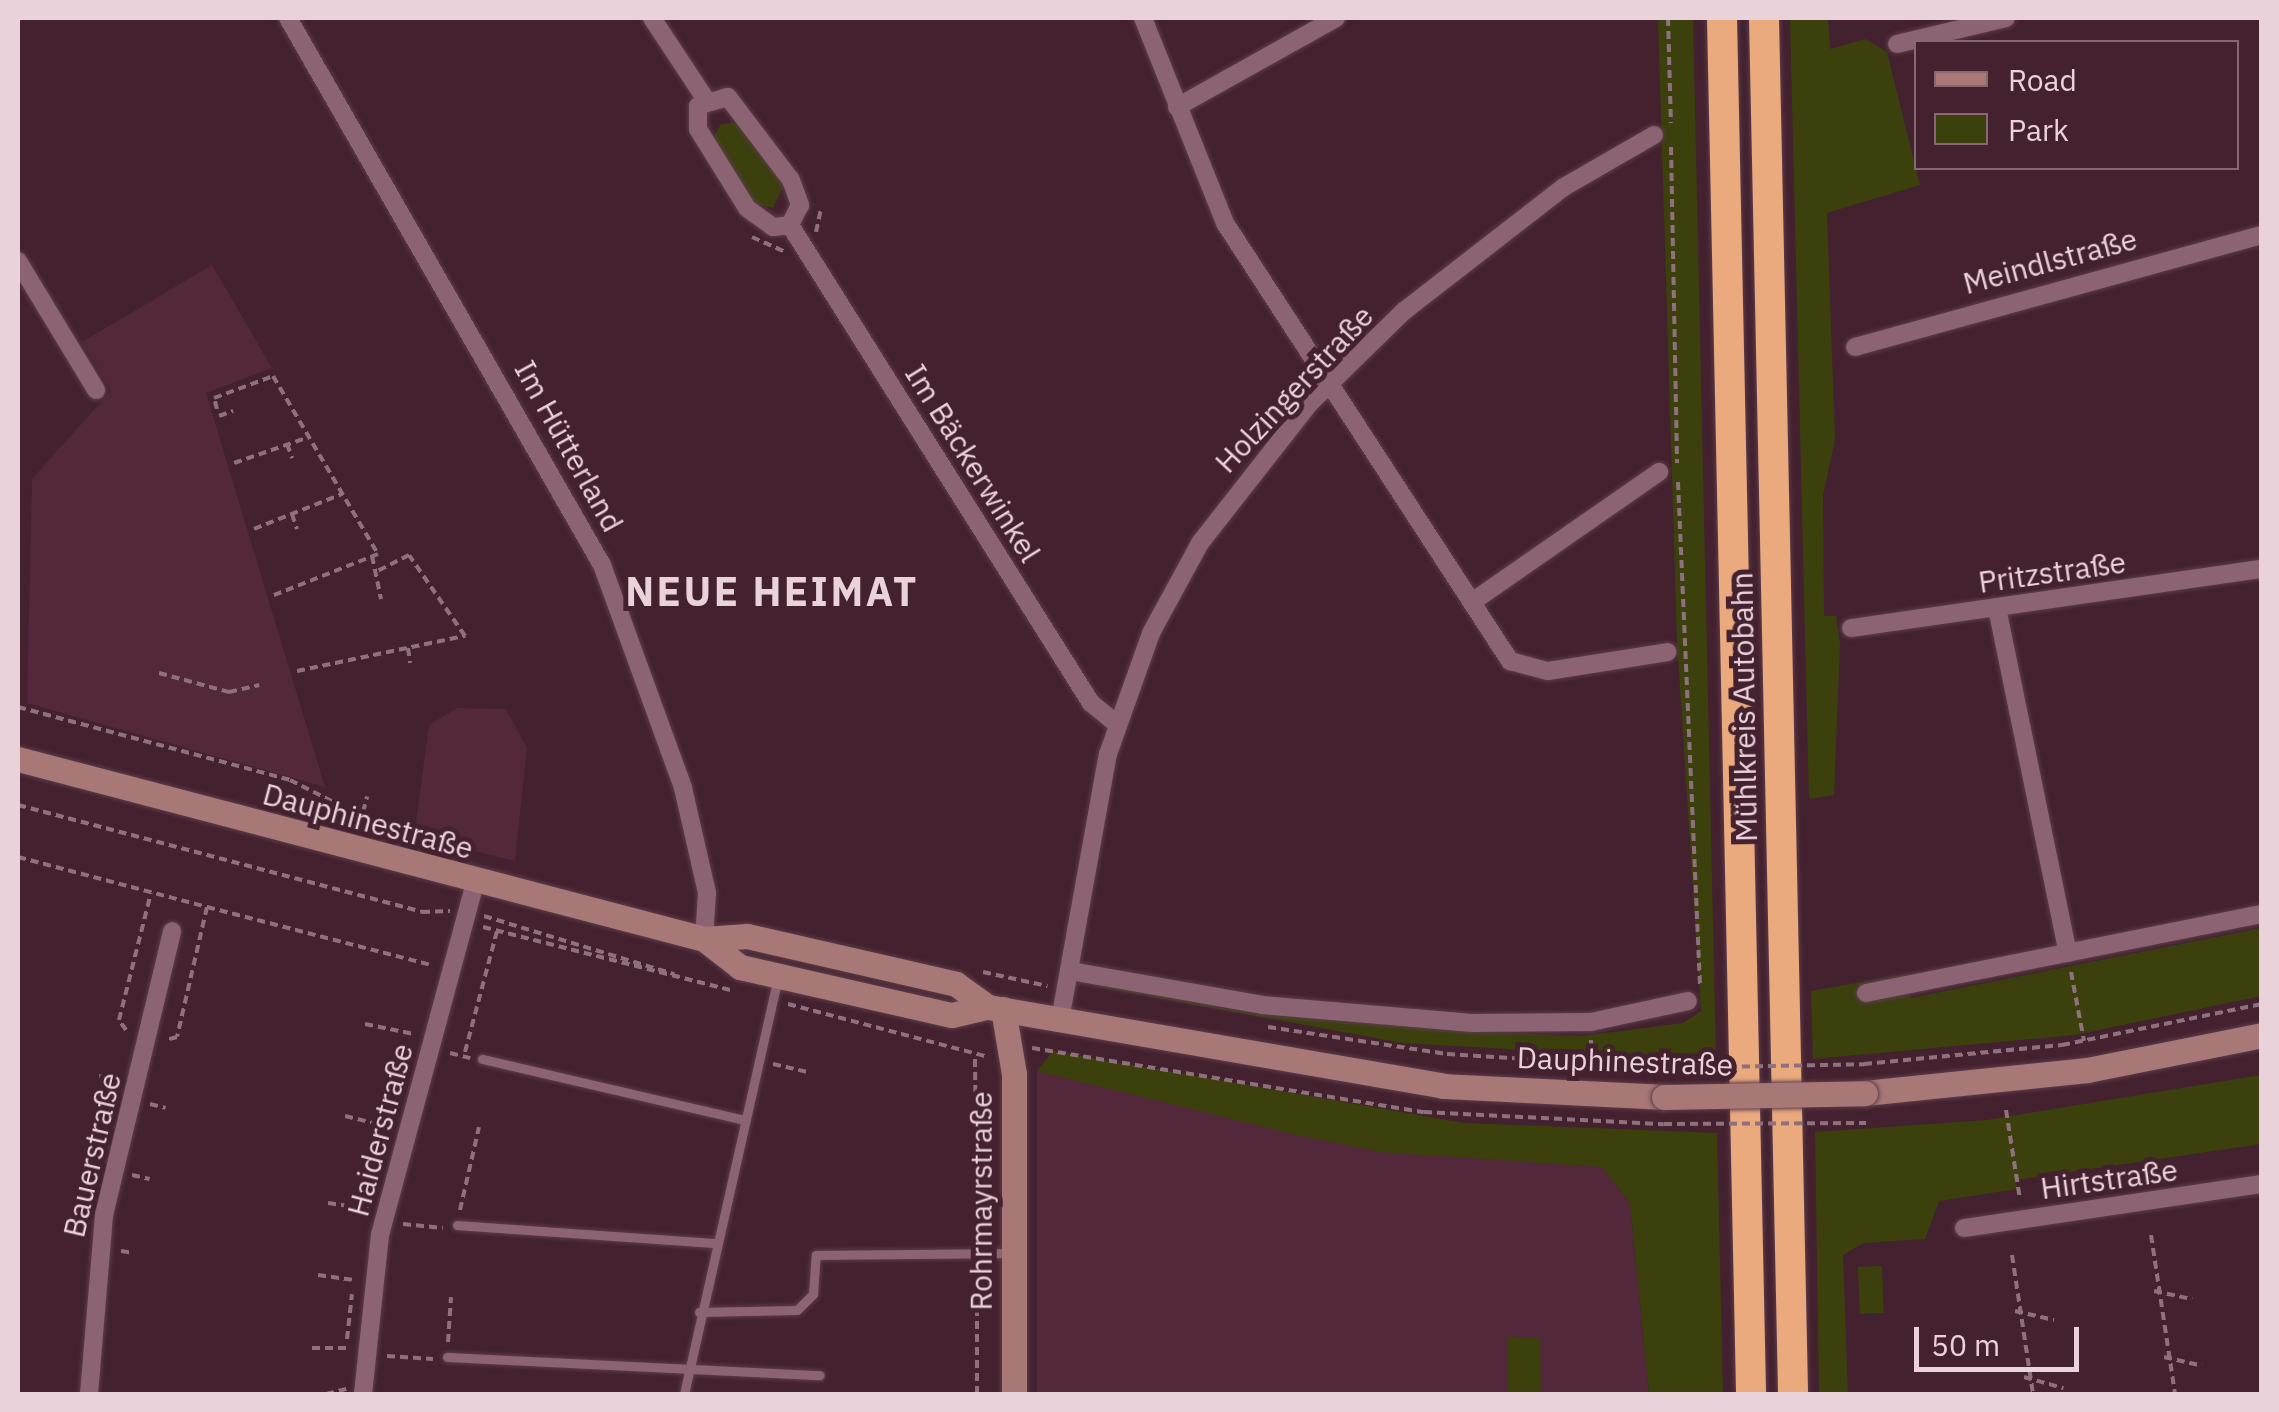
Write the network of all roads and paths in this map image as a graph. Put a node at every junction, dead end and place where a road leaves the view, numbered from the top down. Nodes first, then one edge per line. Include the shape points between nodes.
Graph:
1 (288, 18) edge
2 (652, 18) edge
3 (1143, 18) edge
4 (1336, 18) edge
5 (1668, 18) edge
6 (1722, 18) edge
7 (1764, 18) edge
8 (2006, 18) edge
9 (1897, 44) dead end
10 (706, 100) junction
11 (1177, 107) junction
12 (1654, 136) dead end
13 (790, 225) junction
14 (746, 230) dead end
15 (2262, 236) edge
16 (792, 250) dead end
17 (18, 260) edge
18 (1855, 347) dead end
19 (1330, 384) junction
20 (96, 390) dead end
21 (233, 411) dead end
22 (309, 437) junction
23 (287, 444) junction
24 (292, 458) dead end
25 (234, 463) dead end
26 (1659, 472) dead end
27 (342, 494) junction
28 (292, 514) junction
29 (254, 529) dead end
30 (298, 529) dead end
31 (372, 556) junction
32 (2262, 569) edge
33 (376, 572) junction
34 (274, 594) dead end
35 (381, 599) dead end
36 (1472, 602) junction
37 (1997, 608) junction
38 (1851, 628) dead end
39 (408, 648) junction
40 (1668, 652) dead end
41 (410, 663) dead end
42 (297, 671) dead end
43 (159, 673) dead end
44 (258, 685) dead end
45 (18, 707) edge
46 (1117, 724) junction
47 (18, 759) edge
48 (367, 798) dead end
49 (18, 805) edge
50 (362, 814) junction
51 (402, 837) dead end
52 (18, 857) edge
53 (475, 883) junction
54 (152, 893) dead end
55 (207, 907) dead end
56 (2262, 914) edge
57 (467, 915) junction
58 (497, 931) junction
59 (172, 932) dead end
60 (704, 939) junction
61 (2068, 953) junction
62 (432, 965) dead end
63 (1050, 971) dead end
64 (1070, 971) junction
65 (678, 977) junction
66 (1039, 984) dead end
67 (776, 988) junction
68 (1866, 993) dead end
69 (1688, 1001) joint
70 (2262, 1004) edge
71 (996, 1008) junction
72 (1060, 1020) junction
73 (366, 1024) dead end
74 (1249, 1024) dead end
75 (414, 1034) dead end
76 (2262, 1035) edge
77 (2084, 1041) junction
78 (431, 1048) junction
79 (1591, 1048) dead end
80 (465, 1052) dead end
81 (1011, 1052) junction
82 (482, 1059) joint
83 (975, 1059) junction
84 (758, 1060) junction
85 (1592, 1065) junction
86 (808, 1072) dead end
87 (99, 1076) dead end
88 (121, 1081) dead end
89 (145, 1103) dead end
90 (166, 1108) dead end
91 (2006, 1110) dead end
92 (344, 1116) dead end
93 (744, 1120) junction
94 (1866, 1123) dead end
95 (390, 1127) dead end
96 (479, 1127) dead end
97 (127, 1174) dead end
98 (150, 1179) dead end
99 (2262, 1184) edge
100 (328, 1203) dead end
101 (369, 1209) dead end
102 (2023, 1220) junction
103 (383, 1222) junction
104 (457, 1225) junction
105 (1964, 1228) dead end
106 (2151, 1235) dead end
107 (716, 1243) junction
108 (977, 1253) junction
109 (1014, 1253) junction
110 (2012, 1256) dead end
111 (318, 1275) dead end
112 (354, 1280) dead end
113 (2157, 1290) junction
114 (451, 1297) dead end
115 (2192, 1299) dead end
116 (2018, 1311) junction
117 (699, 1312) junction
118 (2054, 1320) dead end
119 (312, 1348) dead end
120 (355, 1351) junction
121 (446, 1357) junction
122 (2167, 1357) junction
123 (2202, 1366) dead end
124 (684, 1375) junction
125 (820, 1375) dead end
126 (2027, 1377) junction
127 (2063, 1388) dead end
128 (88, 1394) edge
129 (363, 1394) edge
130 (684, 1394) edge
131 (977, 1394) edge
132 (1014, 1394) edge
133 (1751, 1394) edge
134 (1794, 1394) edge
135 (2033, 1394) edge
136 (2175, 1394) edge

1 - 60 street, Im Hütterland via 598,555 683,788 707,893
2 - 10 street
3 - 11 street
4 - 11 street
5 - 69 path via 1678,574 1691,648 1703,980
6 - 133 highway, Mühlkreis Autobahn
7 - 134 highway, Mühlkreis Autobahn
8 - 9 street
10 - 13 street via 741,106 791,180 800,205
10 - 13 street via 695,113 698,129 747,208 773,227
11 - 19 street via 1216,207
12 - 19 street, Holzingerstraße via 1461,262
13 - 46 street, Im Bäckerwinkel via 1091,703
14 - 16 path via 770,252
15 - 18 street, Meindlstraße
17 - 20 street
19 - 36 street
19 - 46 street, Holzingerstraße via 1200,543
21 - 22 path via 218,412 214,398 273,376
22 - 23 path
22 - 27 path
23 - 24 path
23 - 25 path
26 - 36 street
27 - 28 path
27 - 31 path
28 - 29 path
28 - 30 path
31 - 33 path
31 - 34 path
32 - 37 street, Pritzstraße
33 - 35 path
33 - 39 path via 409,556 465,636
36 - 40 street via 1526,671
37 - 38 street, Pritzstraße
37 - 61 street
39 - 41 path
39 - 42 path
43 - 44 path via 229,692
45 - 50 path via 274,774
46 - 64 street, Holzingerstraße
47 - 53 main road, Dauphinestraße
48 - 50 path
49 - 57 path via 422,912
50 - 51 path
52 - 54 path
53 - 57 street, Haiderstraße
53 - 60 main road, Dauphinestraße
55 - 62 path
56 - 61 street
57 - 58 path
57 - 65 path via 658,962
57 - 78 street, Haiderstraße
58 - 65 path
58 - 80 path
59 - 128 street, Bauerstraße via 101,1230
60 - 67 main road, Dauphinestraße
60 - 71 main road, Dauphinestraße via 747,936 956,984
61 - 68 street
61 - 77 path
63 - 66 path
64 - 69 street, Dauphinestraße via 1262,1005 1472,1023 1591,1022
64 - 72 street, Holzingerstraße
65 - 67 path
67 - 71 main road, Dauphinestraße via 952,1014
67 - 83 path via 955,1045
67 - 84 lane
70 - 77 path
71 - 72 main road, Dauphinestraße
71 - 81 main road, Rohrmayrstraße
72 - 76 main road, Dauphinestraße, bridge via 1444,1086 1664,1097 1865,1093 2086,1070
73 - 75 path
74 - 85 path
77 - 85 path, bridge via 1864,1064
78 - 82 path
78 - 103 street, Haiderstraße
79 - 85 path
81 - 83 path
81 - 94 path, bridge via 1048,1044 1424,1112 1664,1124
81 - 109 main road, Rohrmayrstraße
82 - 93 lane
83 - 108 path
84 - 86 path
84 - 93 lane
87 - 88 path
89 - 90 path
91 - 102 path
92 - 95 path
93 - 107 lane
96 - 104 path
97 - 98 path
99 - 102 street, Hirtstraße
100 - 101 path
102 - 105 street, Hirtstraße
103 - 104 path
103 - 120 street, Haiderstraße
104 - 107 lane
106 - 113 path
107 - 117 lane
108 - 109 lane
108 - 117 lane via 816,1256 813,1294 798,1310
108 - 131 path
109 - 132 main road, Rohrmayrstraße
110 - 116 path
111 - 112 path
113 - 115 path
113 - 122 path
114 - 121 path
116 - 118 path
116 - 126 path
117 - 124 lane
119 - 120 path
120 - 121 path
120 - 129 street, Haiderstraße
121 - 124 lane
122 - 123 path
122 - 136 path
124 - 125 lane
124 - 130 lane
126 - 127 path
126 - 135 path

